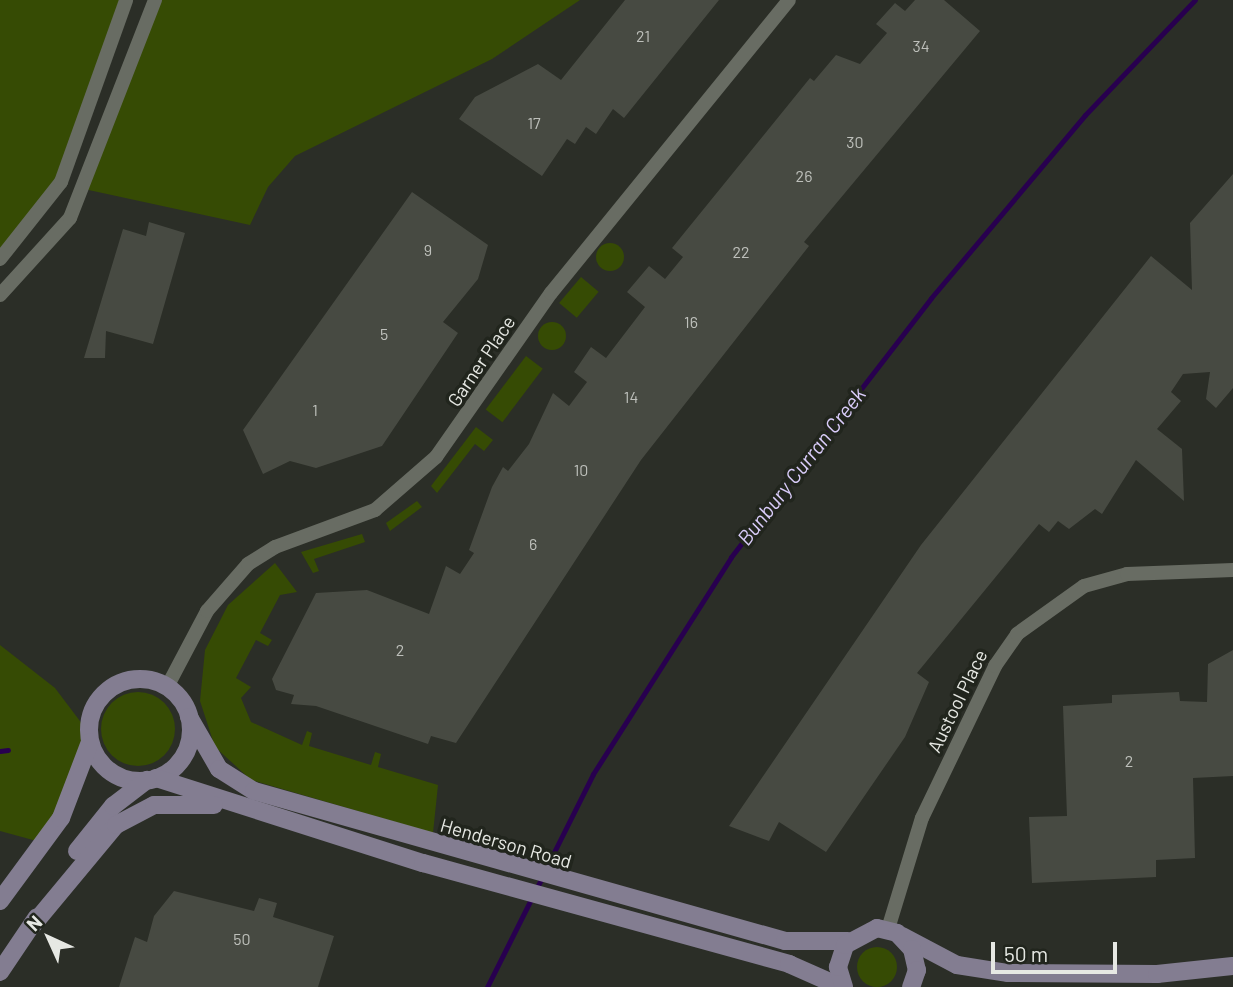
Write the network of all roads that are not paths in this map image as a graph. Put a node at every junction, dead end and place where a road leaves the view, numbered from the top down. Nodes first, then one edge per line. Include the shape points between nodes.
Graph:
1 (126, 0) edge
2 (155, 0) edge
3 (789, 0) edge
4 (0, 258) edge
5 (0, 295) edge
6 (1233, 570) edge
7 (167, 687) junction
8 (189, 717) junction
9 (90, 741) junction
10 (151, 779) junction
11 (251, 812) junction
12 (0, 901) edge
13 (32, 926) junction
14 (895, 932) junction
15 (848, 941) junction
16 (1233, 966) edge
17 (0, 972) edge
18 (842, 987) edge
19 (913, 987) edge

1 - 4 street via 61,182
2 - 5 street via 70,218
3 - 7 street, Garner Place via 551,293 436,457 374,510 275,547 248,564 207,611
6 - 14 street, Austool Place via 1127,574 1084,586 1017,634 985,685 922,818
7 - 8 main road
7 - 9 main road via 141,679 114,686 91,714
8 - 10 main road via 184,754
8 - 15 main road, Henderson Road via 219,769 243,787 642,904 798,944
9 - 10 main road via 111,771
9 - 12 main road via 61,818
10 - 11 main road
10 - 13 main road via 95,825
11 - 13 main road via 173,802 135,813 86,855
11 - 18 main road via 789,964
13 - 17 main road
14 - 15 main road, Henderson Road via 866,929
14 - 16 main road via 957,965 1008,973 1157,974
14 - 19 main road via 916,959
15 - 18 main road via 839,962

